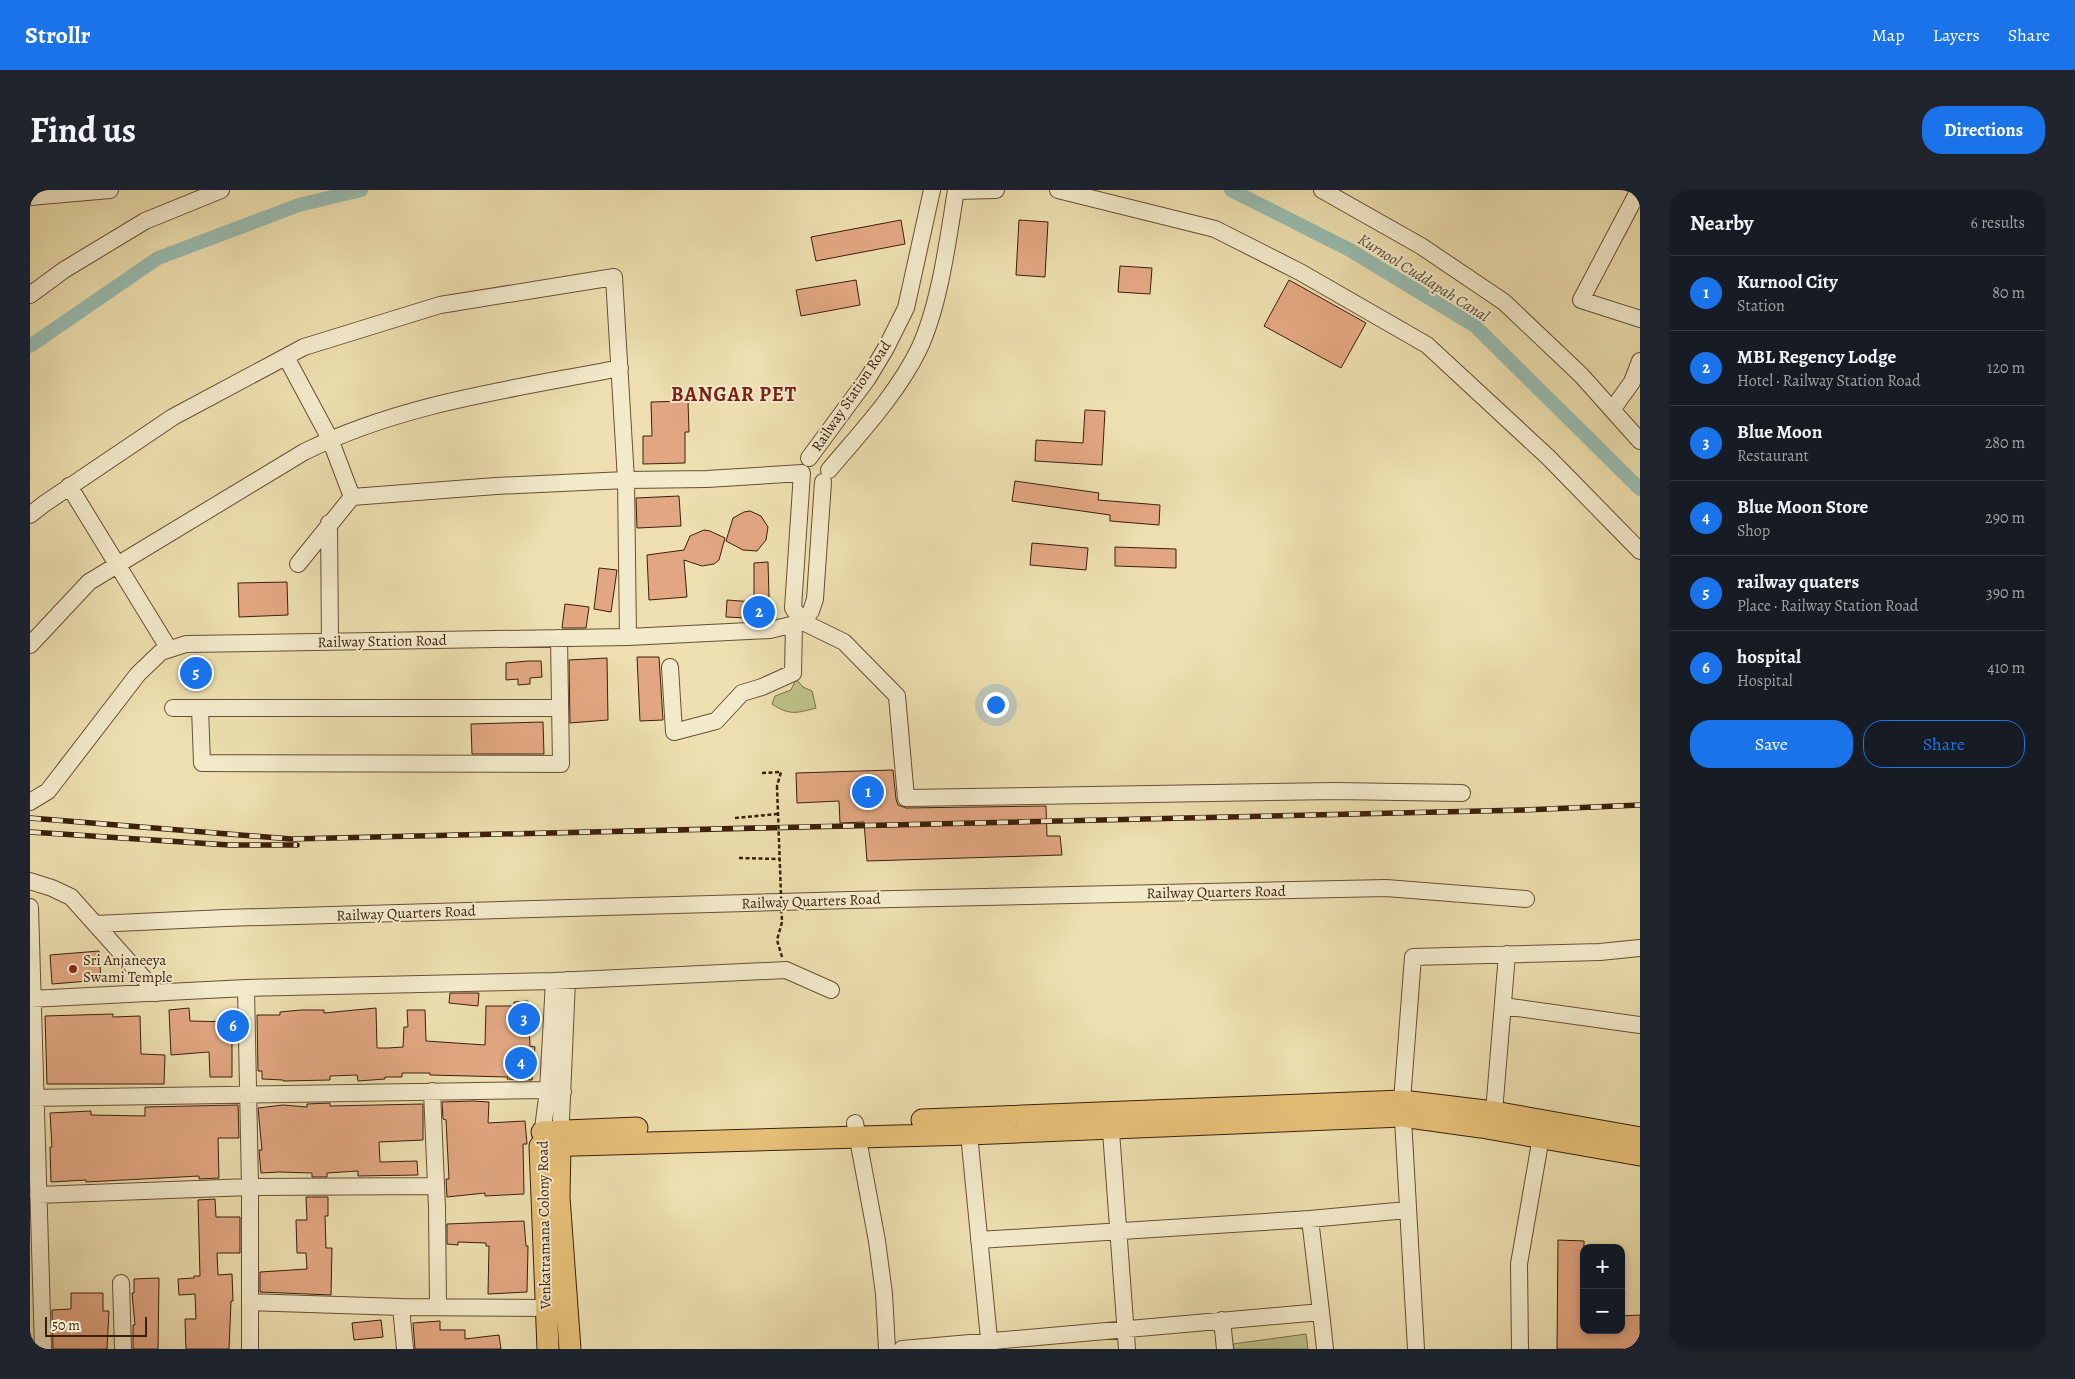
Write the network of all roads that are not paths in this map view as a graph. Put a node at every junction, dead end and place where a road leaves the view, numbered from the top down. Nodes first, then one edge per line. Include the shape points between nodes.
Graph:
1 (110, 190) edge
2 (222, 190) edge
3 (932, 190) edge
4 (956, 190) edge
5 (996, 190) edge
6 (1058, 190) edge
7 (1322, 190) edge
8 (1639, 190) edge
9 (30, 196) edge
10 (30, 296) edge
11 (1640, 319) edge
12 (286, 356) junction
13 (1640, 361) edge
14 (620, 368) junction
15 (1612, 410) junction
16 (330, 439) junction
17 (1640, 441) edge
18 (809, 458) junction
19 (802, 473) junction
20 (826, 476) junction
21 (626, 480) junction
22 (69, 486) junction
23 (352, 496) junction
24 (30, 516) edge
25 (329, 524) junction
26 (1640, 551) edge
27 (298, 564) dead end
28 (117, 565) junction
29 (798, 623) junction
30 (628, 637) junction
31 (559, 638) junction
32 (330, 642) junction
33 (30, 645) edge
34 (169, 649) junction
35 (670, 667) dead end
36 (173, 708) dead end
37 (200, 708) junction
38 (560, 708) junction
39 (1462, 793) dead end
40 (30, 802) edge
41 (30, 881) edge
42 (1526, 899) dead end
43 (30, 907) edge
44 (95, 924) junction
45 (1640, 948) edge
46 (1507, 954) junction
47 (560, 980) junction
48 (246, 988) junction
49 (832, 990) dead end
50 (157, 994) junction
51 (31, 999) edge
52 (1503, 1006) junction
53 (1640, 1026) edge
54 (432, 1091) junction
55 (556, 1091) junction
56 (248, 1094) junction
57 (32, 1098) edge
58 (1402, 1109) junction
59 (1494, 1112) junction
60 (1110, 1120) junction
61 (856, 1130) junction
62 (969, 1134) junction
63 (1541, 1137) junction
64 (551, 1138) junction
65 (1640, 1138) edge
66 (1640, 1155) edge
67 (435, 1186) junction
68 (250, 1187) junction
69 (38, 1195) junction
70 (1407, 1210) junction
71 (1310, 1219) junction
72 (1119, 1231) junction
73 (980, 1240) junction
74 (121, 1283) dead end
75 (250, 1302) junction
76 (402, 1307) junction
77 (438, 1307) junction
78 (545, 1308) junction
79 (1320, 1312) junction
80 (1222, 1320) junction
81 (1126, 1328) junction
82 (990, 1345) edge
83 (43, 1349) edge
84 (123, 1349) edge
85 (250, 1349) edge
86 (405, 1349) edge
87 (548, 1349) edge
88 (570, 1349) edge
89 (887, 1349) edge
90 (902, 1349) edge
91 (1127, 1349) edge
92 (1225, 1349) edge
93 (1324, 1349) edge
94 (1416, 1349) edge
95 (1520, 1349) edge

1 - 9 street
2 - 10 street via 146,221 64,270
3 - 18 street, Railway Station Road via 906,308 868,378
4 - 5 street
4 - 20 street, Railway Station Road via 939,282 919,348 902,379
6 - 26 street via 1215,228 1300,272 1427,345 1548,457
7 - 15 street via 1421,246 1504,302 1581,375
8 - 11 street via 1581,300
12 - 14 street via 440,306 614,277
12 - 16 street
12 - 22 street via 172,416
13 - 15 street via 1632,382
14 - 16 street via 434,404
14 - 21 street
15 - 17 street
16 - 23 street
16 - 28 street
18 - 19 street via 803,464
18 - 20 street via 822,459 828,466
19 - 20 street via 814,484
19 - 21 street
19 - 29 street via 793,608
20 - 29 street via 815,599 811,612
21 - 23 street
21 - 30 street
22 - 24 street
22 - 28 street
23 - 25 street
25 - 27 street
25 - 32 street
28 - 33 street via 89,582
28 - 34 street
29 - 30 street, Railway Station Road via 770,630
29 - 35 street via 793,673 742,693 716,721 674,732
29 - 39 street via 844,642 898,696 906,798 1335,791
30 - 31 street, Railway Station Road
31 - 32 street, Railway Station Road
31 - 38 street
32 - 34 street, Railway Station Road via 186,644
34 - 40 street, Railway Station Road via 161,652 138,674 48,791
36 - 37 street
37 - 38 street
37 - 38 street via 202,763 561,764
41 - 44 street via 71,898
42 - 44 street, Railway Quarters Road via 1386,888 830,900
43 - 51 street
44 - 50 street
45 - 46 street
46 - 52 street
46 - 58 street via 1413,957
47 - 48 street
47 - 49 street via 786,970
47 - 55 street, Venkatramana Colony Road
48 - 50 street
48 - 56 street
50 - 51 street
51 - 57 street
52 - 53 street
52 - 59 street
54 - 55 street
54 - 56 street
54 - 67 street
55 - 64 street, Venkatramana Colony Road
56 - 57 street
56 - 68 street
57 - 69 street
58 - 59 main road
58 - 60 main road
58 - 63 main road
58 - 70 street
59 - 65 main road
60 - 61 main road
60 - 62 main road
60 - 72 street
61 - 62 main road
61 - 64 main road
61 - 89 street via 884,1294
62 - 73 street
63 - 66 main road
63 - 95 street via 1520,1264
64 - 78 main road, Venkatramana Colony Road
64 - 88 main road
67 - 68 street
67 - 77 street
68 - 69 street
68 - 75 street
69 - 83 street
70 - 71 street
70 - 94 street
71 - 72 street
71 - 79 street
72 - 73 street
72 - 81 street
73 - 82 street
74 - 84 street
75 - 76 street
75 - 85 street
76 - 77 street
76 - 86 street
77 - 78 street
78 - 87 main road, Venkatramana Colony Road
79 - 80 street
79 - 93 street
80 - 81 street
80 - 92 street
81 - 82 street
81 - 91 street
82 - 90 street

